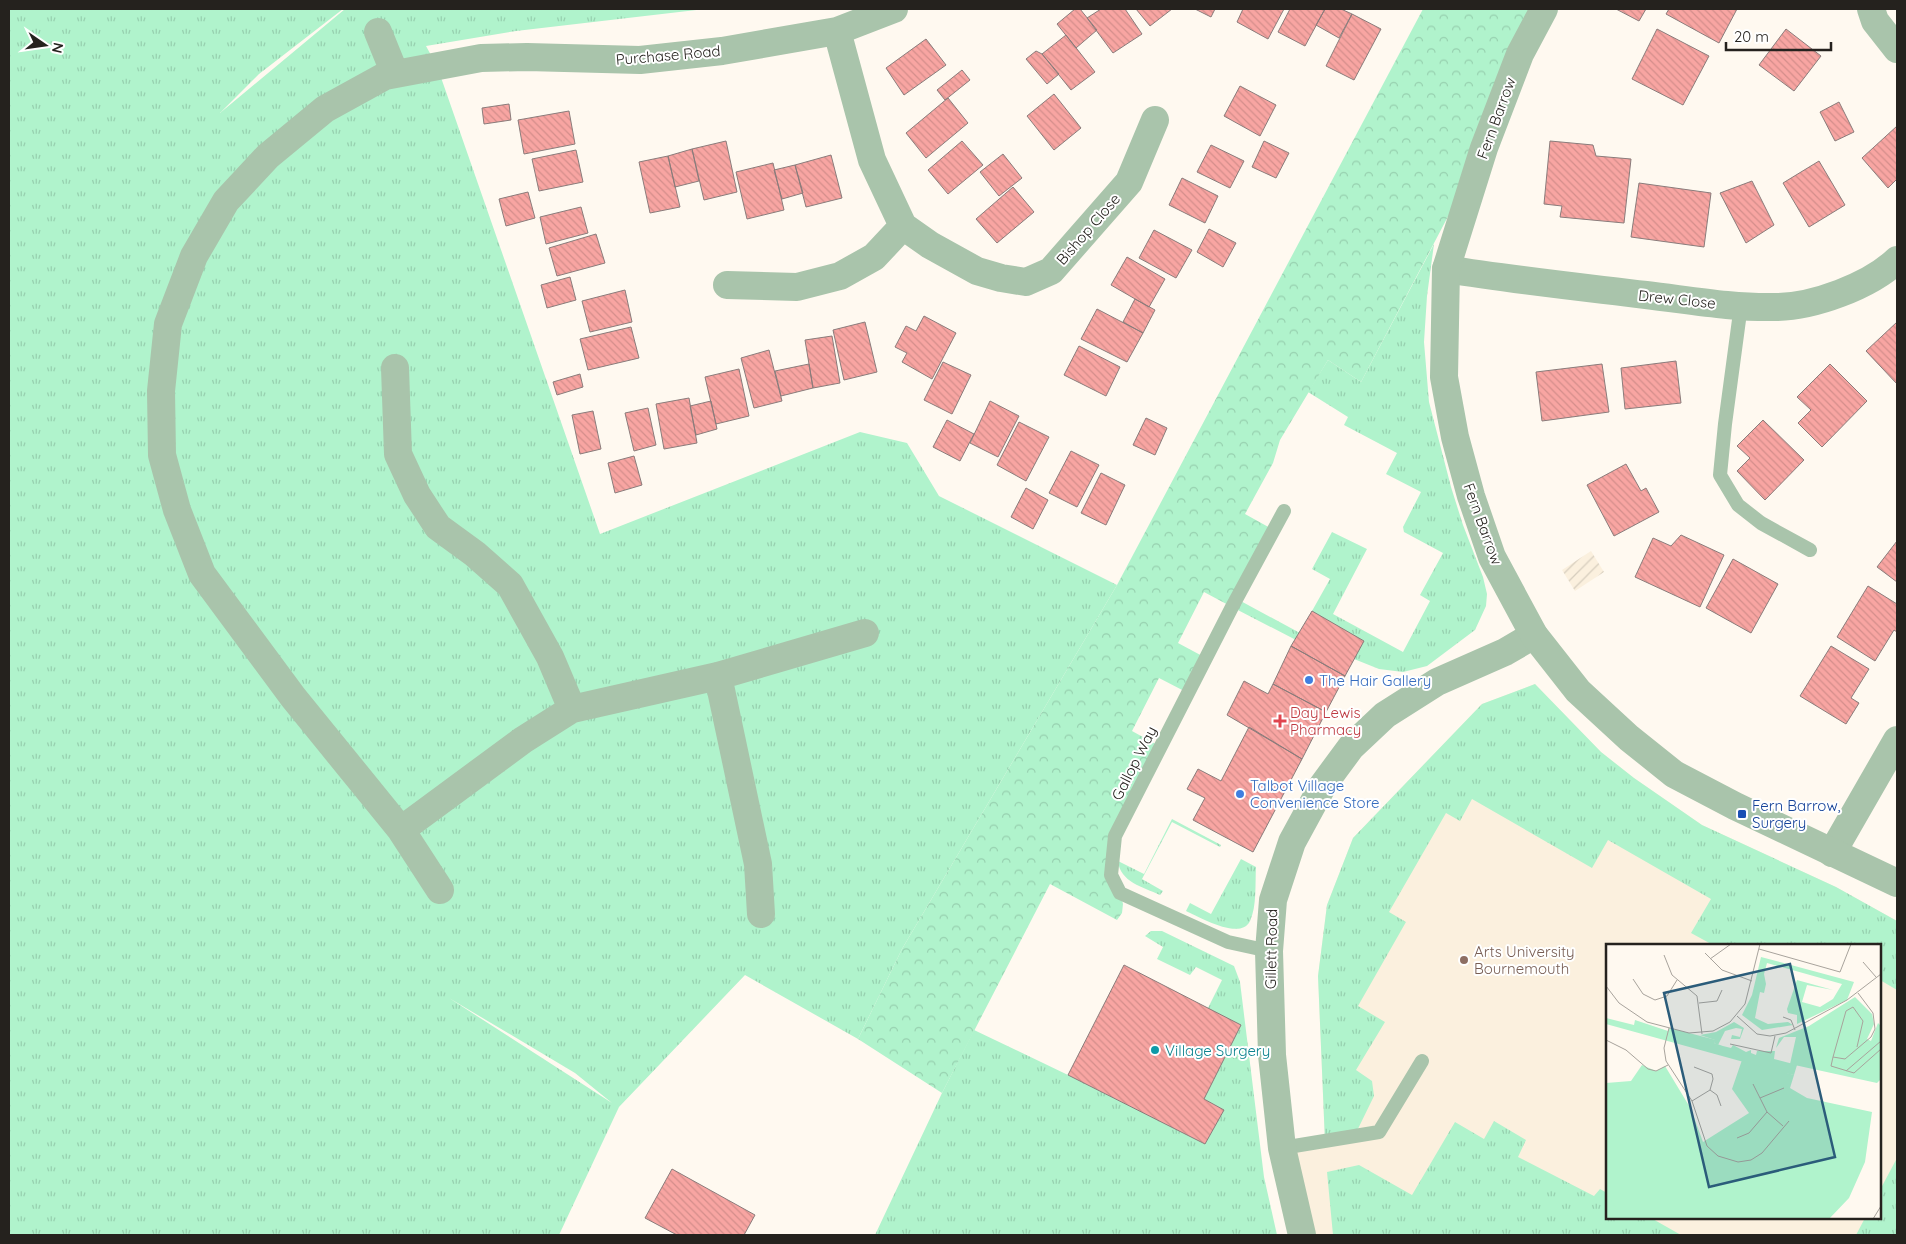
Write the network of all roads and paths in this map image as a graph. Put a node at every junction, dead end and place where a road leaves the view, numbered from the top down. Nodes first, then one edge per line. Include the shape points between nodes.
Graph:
1 (894, 9) edge
2 (1544, 9) edge
3 (1871, 9) edge
4 (837, 31) junction
5 (378, 32) dead end
6 (1897, 49) edge
7 (395, 74) junction
8 (1156, 120) dead end
9 (903, 226) junction
10 (1897, 260) edge
11 (1446, 269) junction
12 (727, 285) dead end
13 (1742, 305) junction
14 (395, 368) dead end
15 (1284, 511) dead end
16 (1810, 550) dead end
17 (865, 633) dead end
18 (1534, 635) junction
19 (718, 676) junction
20 (572, 709) junction
21 (1897, 740) edge
22 (401, 830) junction
23 (1832, 853) junction
24 (1897, 883) edge
25 (440, 890) dead end
26 (761, 914) dead end
27 (1268, 951) junction
28 (1422, 1061) dead end
29 (1282, 1148) junction
30 (1302, 1235) edge

1 - 4 street, Purchase Road
2 - 11 street, Fern Barrow via 1520,54 1484,148
3 - 6 street via 1875,20
4 - 7 street, Purchase Road via 640,60 481,58
4 - 9 street, Bishop Close via 872,160
5 - 7 street
7 - 22 street, Purchase Road via 385,76 325,109 268,156 226,201 194,256 168,324 161,391 162,455 177,510 202,574 293,697
8 - 9 street, Bishop Close via 1129,182 1050,271 1026,282 977,271
9 - 12 street via 874,257 840,276 797,287
10 - 13 street, Drew Close via 1886,271 1848,290 1812,302 1776,307
11 - 13 street, Drew Close via 1506,279
11 - 18 street, Fern Barrow via 1444,377 1455,438 1492,557
13 - 16 lane via 1720,475 1738,505 1761,523
14 - 20 street via 398,454 417,495 438,527 510,585 550,656
15 - 27 lane, Gallop Way via 1115,836 1111,875 1120,893 1228,942
17 - 19 street
18 - 23 street, Fern Barrow via 1578,691 1674,774
18 - 27 street, Gillett Road via 1428,687 1385,715 1351,747 1322,785 1292,842 1272,900
19 - 20 street
19 - 26 street via 758,864
20 - 22 street via 523,740
21 - 23 street
22 - 25 street, Purchase Road
23 - 24 street, Fern Barrow
27 - 29 street, Gillett Road via 1272,1055
28 - 29 lane via 1379,1132
29 - 30 street, Gillett Road

